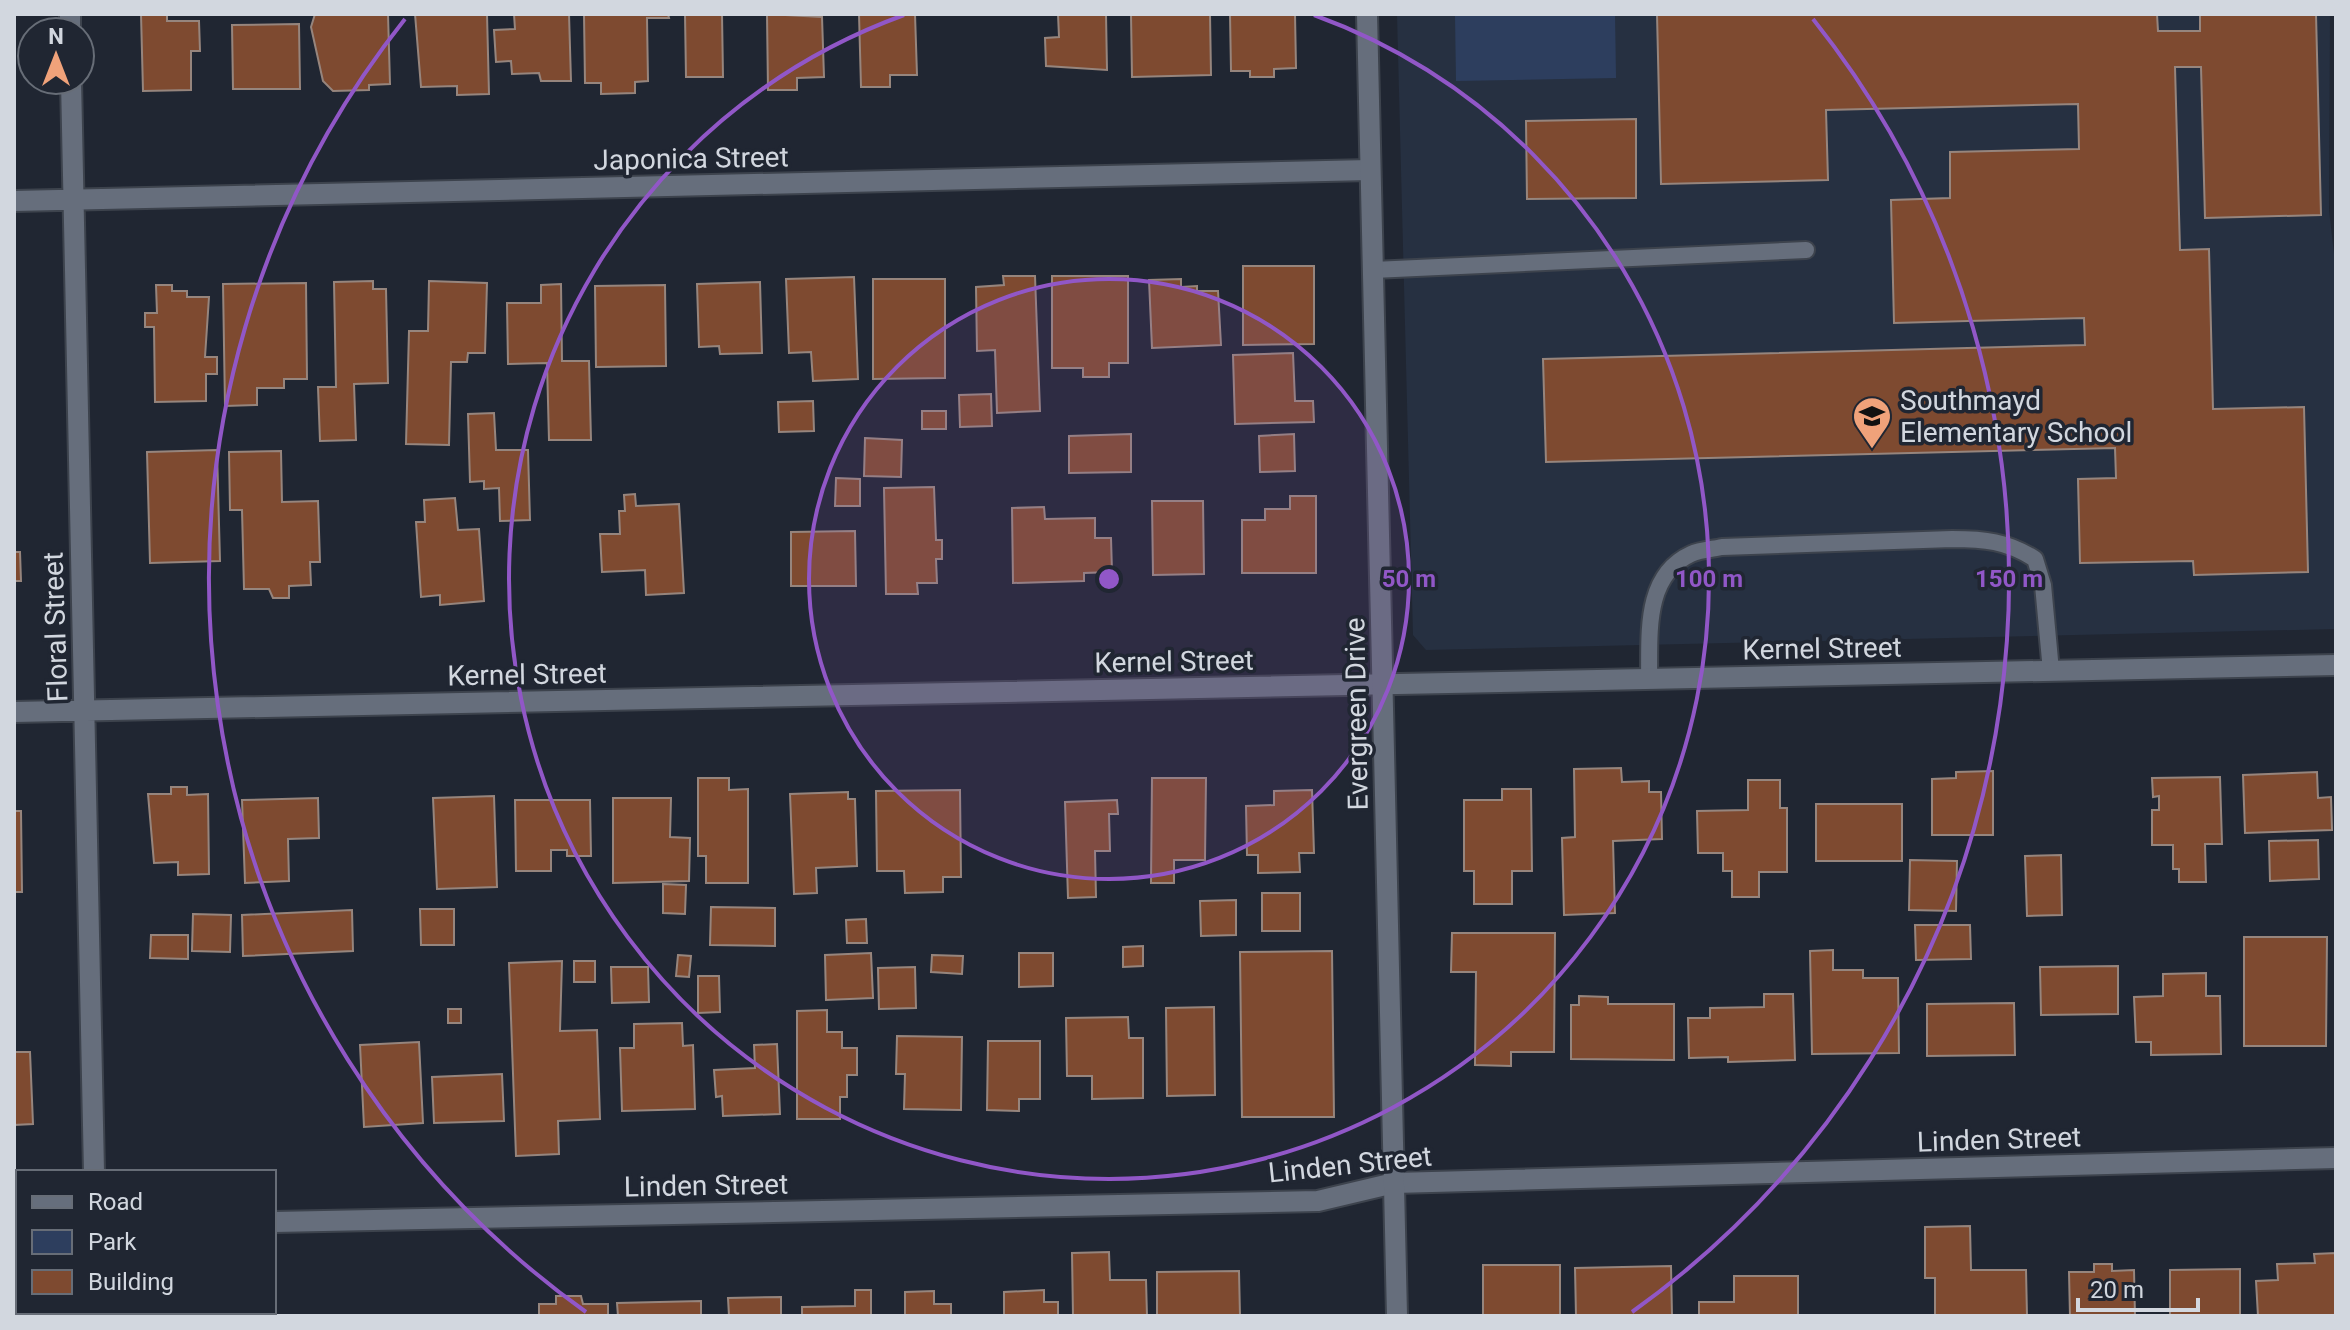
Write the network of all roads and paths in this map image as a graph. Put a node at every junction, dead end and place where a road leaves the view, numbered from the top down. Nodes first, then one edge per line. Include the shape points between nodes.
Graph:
1 (1367, 14) edge
2 (71, 96) edge
3 (1370, 170) junction
4 (72, 200) junction
5 (14, 201) edge
6 (1806, 250) dead end
7 (1373, 270) junction
8 (2336, 665) edge
9 (2051, 671) junction
10 (1649, 679) junction
11 (1384, 685) junction
12 (86, 711) junction
13 (14, 712) edge
14 (2336, 1158) edge
15 (94, 1170) edge
16 (1394, 1183) junction
17 (276, 1222) edge
18 (1397, 1316) edge

1 - 3 street, Evergreen Drive
2 - 4 street, Floral Street
3 - 4 street, Japonica Street
3 - 7 street, Evergreen Drive
4 - 5 street, Japonica Street
4 - 12 street, Floral Street
6 - 7 lane
7 - 11 street, Evergreen Drive
8 - 9 street, Kernel Street
9 - 10 street, Kernel Street
9 - 10 lane via 2043,585 2035,559 1990,539 1952,539 1722,547 1691,554 1668,571 1654,599
10 - 11 street, Kernel Street
11 - 12 street, Kernel Street
11 - 16 street, Evergreen Drive
12 - 13 street, Kernel Street
12 - 15 street, Floral Street
14 - 16 street, Linden Street
16 - 17 street, Linden Street via 1318,1201
16 - 18 street, Evergreen Drive

